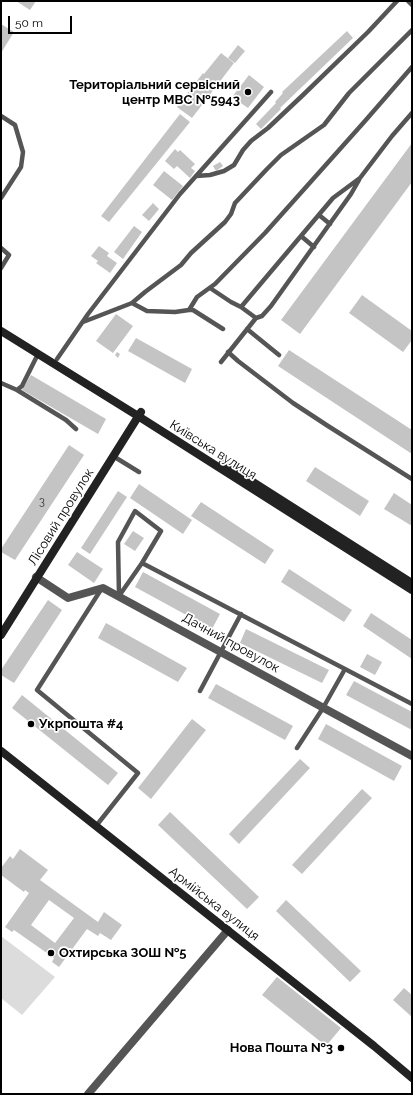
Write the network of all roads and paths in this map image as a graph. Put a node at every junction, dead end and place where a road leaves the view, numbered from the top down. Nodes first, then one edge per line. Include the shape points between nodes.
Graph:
1 (397, 1) edge
2 (408, 1) edge
3 (412, 5) edge
4 (412, 30) edge
5 (412, 67) edge
6 (271, 92) dead end
7 (412, 113) edge
8 (1, 116) edge
9 (196, 176) junction
10 (360, 178) junction
11 (1, 198) edge
12 (319, 215) junction
13 (330, 224) junction
14 (301, 236) junction
15 (314, 247) junction
16 (1, 248) edge
17 (1, 268) edge
18 (210, 288) junction
19 (132, 303) junction
20 (241, 307) junction
21 (189, 310) junction
22 (256, 318) junction
23 (83, 322) junction
24 (1, 326) edge
25 (223, 329) dead end
26 (247, 329) junction
27 (1, 331) edge
28 (228, 352) junction
29 (38, 354) junction
30 (279, 355) dead end
31 (57, 360) junction
32 (221, 362) dead end
33 (1, 383) edge
34 (17, 390) junction
35 (140, 414) junction
36 (76, 429) dead end
37 (113, 456) junction
38 (139, 472) dead end
39 (412, 479) edge
40 (142, 563) junction
41 (36, 577) junction
42 (412, 583) edge
43 (103, 588) junction
44 (412, 590) edge
45 (119, 596) junction
46 (241, 614) junction
47 (1, 635) edge
48 (221, 652) junction
49 (345, 668) junction
50 (200, 691) dead end
51 (412, 704) edge
52 (323, 708) junction
53 (297, 748) dead end
54 (1, 751) edge
55 (412, 756) edge
56 (96, 826) junction
57 (228, 930) junction
58 (412, 1078) edge
59 (88, 1094) edge

1 - 9 lane via 303,95 251,141 234,165 224,171
2 - 3 lane
4 - 19 lane via 349,93 324,125 281,155 267,169 235,203 225,222 181,265
5 - 18 lane via 265,233
6 - 9 lane
7 - 10 lane
8 - 11 lane via 15,125 23,152 21,167
9 - 23 lane
10 - 12 lane via 333,198
10 - 13 lane
12 - 13 lane
12 - 14 lane
13 - 15 lane
14 - 15 lane
14 - 20 lane
15 - 22 lane via 271,306 262,316
16 - 17 lane via 9,255
18 - 20 lane
18 - 21 lane via 197,297
19 - 21 lane via 147,311
19 - 23 lane
20 - 22 lane
21 - 25 lane
22 - 26 lane
23 - 31 lane
24 - 31 main road, Київська вулиця
26 - 28 lane
26 - 30 lane
27 - 29 main road, Київська вулиця
28 - 32 lane
28 - 39 lane via 293,403
29 - 34 lane via 22,386
29 - 35 main road, Київська вулиця
31 - 35 main road, Київська вулиця
33 - 34 lane
34 - 36 lane
35 - 37 main road, Лісовий провулок
35 - 42 main road, Київська вулиця
35 - 44 main road, Київська вулиця
37 - 38 lane
37 - 41 main road, Лісовий провулок
40 - 45 lane
40 - 45 lane via 161,531 135,511 118,542
40 - 46 lane
41 - 43 street via 68,598
41 - 47 main road, Лісовий провулок
43 - 45 street, Дачний провулок
43 - 56 lane via 37,690 138,772
45 - 48 street, Дачний провулок
46 - 48 lane
46 - 49 lane
48 - 50 lane
48 - 52 street, Дачний провулок
49 - 51 lane
49 - 52 lane
52 - 53 lane
52 - 55 street, Дачний провулок
54 - 56 main road, Армійська вулиця
56 - 57 main road, Армійська вулиця
57 - 58 main road, Армійська вулиця
57 - 59 street

